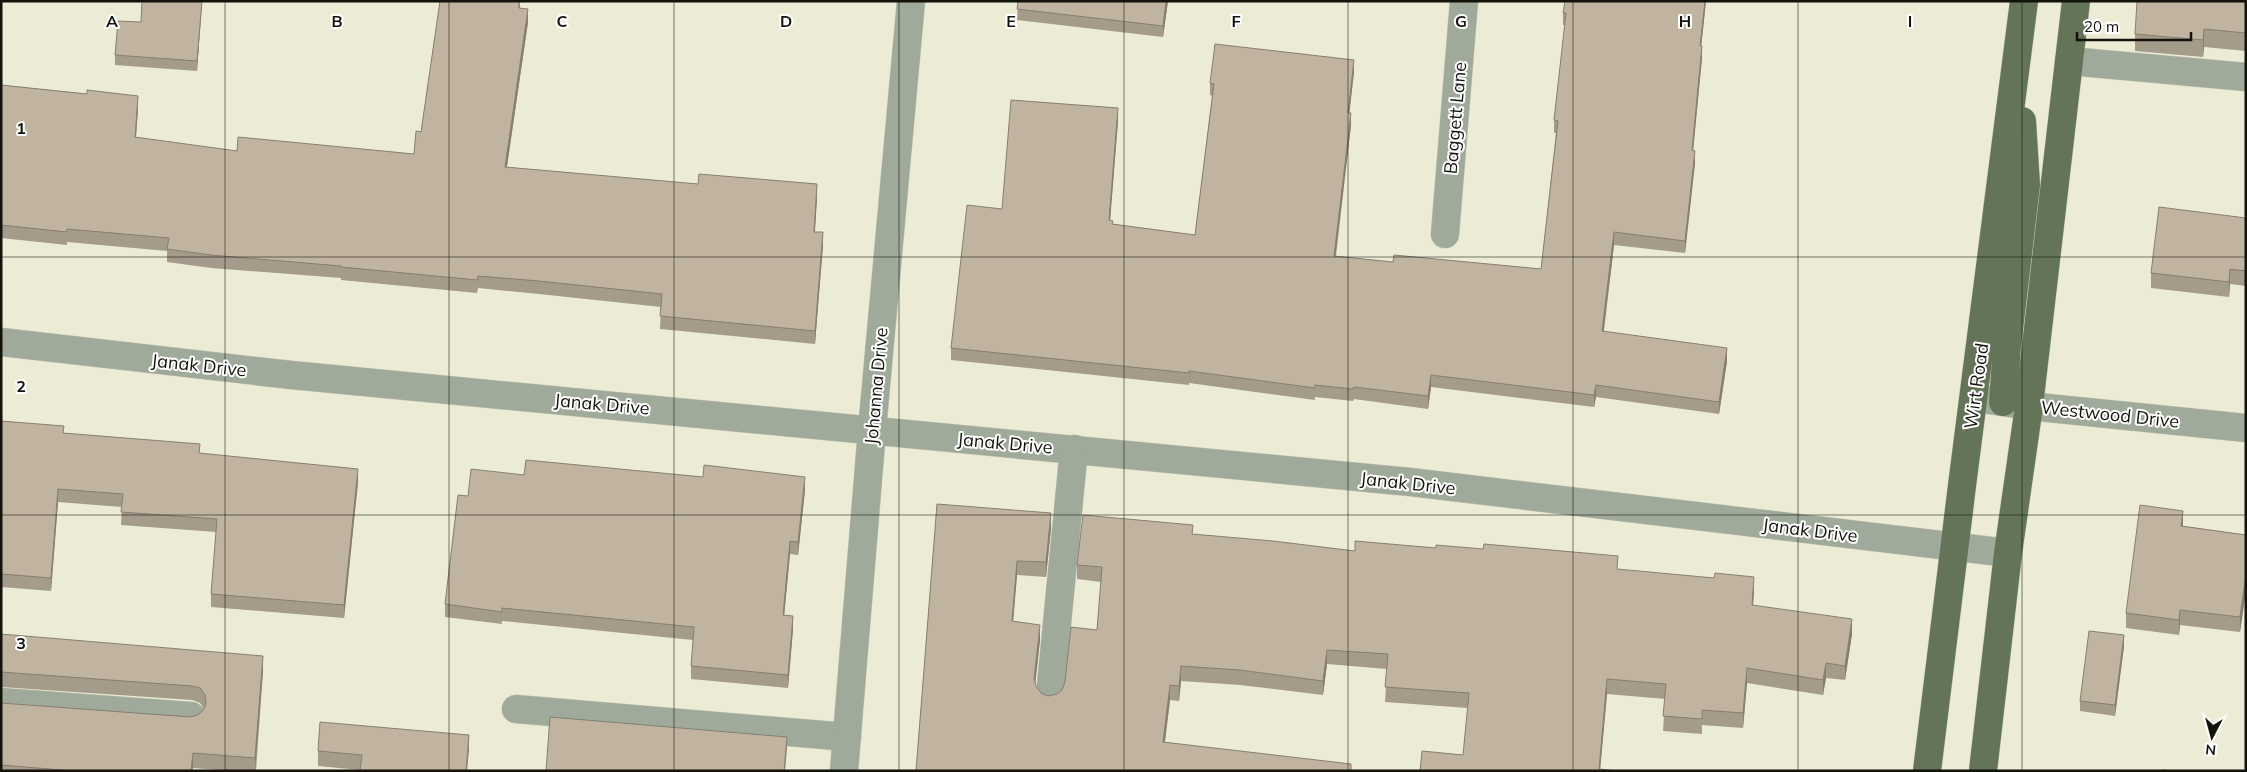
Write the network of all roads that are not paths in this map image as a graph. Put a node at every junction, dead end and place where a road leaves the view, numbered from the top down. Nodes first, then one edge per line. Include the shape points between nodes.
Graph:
1 (911, 1) edge
2 (1464, 1) edge
3 (2024, 1) edge
4 (2058, 1) edge
5 (2076, 1) edge
6 (2017, 57) junction
7 (2069, 61) junction
8 (2246, 77) edge
9 (2064, 98) junction
10 (1445, 234) dead end
11 (1, 342) edge
12 (1975, 398) junction
13 (2016, 404) junction
14 (2246, 428) edge
15 (872, 430) junction
16 (1074, 450) junction
17 (1953, 548) junction
18 (2008, 553) junction
19 (1050, 695) edge
20 (1, 702) edge
21 (516, 709) dead end
22 (191, 716) edge
23 (846, 737) junction
24 (844, 771) edge
25 (1927, 771) edge
26 (1983, 771) edge

1 - 15 street, Johanna Drive
2 - 10 street, Baggett Lane
3 - 6 main road, Wirt Road
4 - 9 main road
5 - 7 main road
6 - 12 main road, Wirt Road
6 - 13 main road via 2026,185 2007,346
7 - 8 street
7 - 9 main road
9 - 13 main road
11 - 15 street, Janak Drive via 300,376
12 - 13 street, Westwood Drive
12 - 17 main road, Wirt Road
13 - 14 street, Westwood Drive
13 - 18 main road
15 - 16 street, Janak Drive
15 - 23 street, Johanna Drive
16 - 17 street, Janak Drive via 1410,482
16 - 19 street
17 - 18 street, Janak Drive
17 - 25 main road, Wirt Road
18 - 26 main road
20 - 22 street
21 - 23 street
23 - 24 street, Johanna Drive

